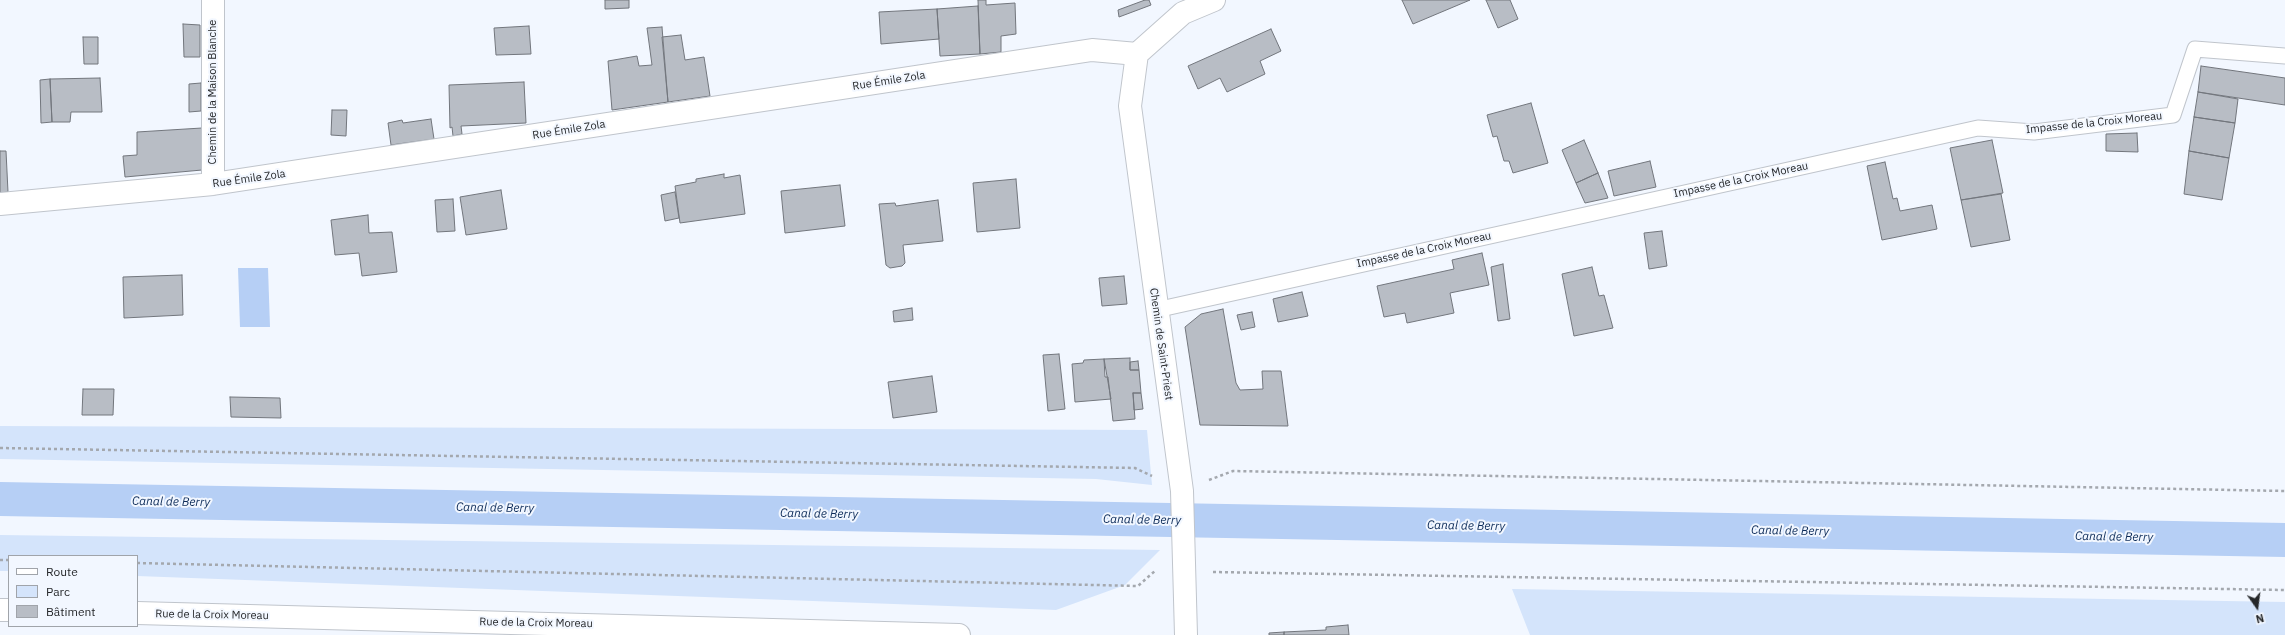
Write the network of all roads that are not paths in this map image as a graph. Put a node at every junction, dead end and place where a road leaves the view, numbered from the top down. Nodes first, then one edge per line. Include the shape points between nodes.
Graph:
1 (213, 0) edge
2 (1214, 0) edge
3 (1137, 54) junction
4 (2285, 56) edge
5 (213, 184) junction
6 (0, 204) edge
7 (1156, 310) junction
8 (138, 613) edge
9 (959, 635) edge
10 (1186, 635) edge

1 - 5 street, Chemin de la Maison Blanche
2 - 3 street via 1183,13
3 - 5 street, Rue Émile Zola via 1092,50
3 - 7 street, Chemin de Saint-Priest via 1130,106
4 - 7 lane, Impasse de la Croix Moreau via 2195,49 2173,115 2034,132 1978,128
5 - 6 street, Rue Émile Zola
7 - 10 street, Chemin de Saint-Priest via 1182,491
8 - 9 street, Rue de la Croix Moreau

